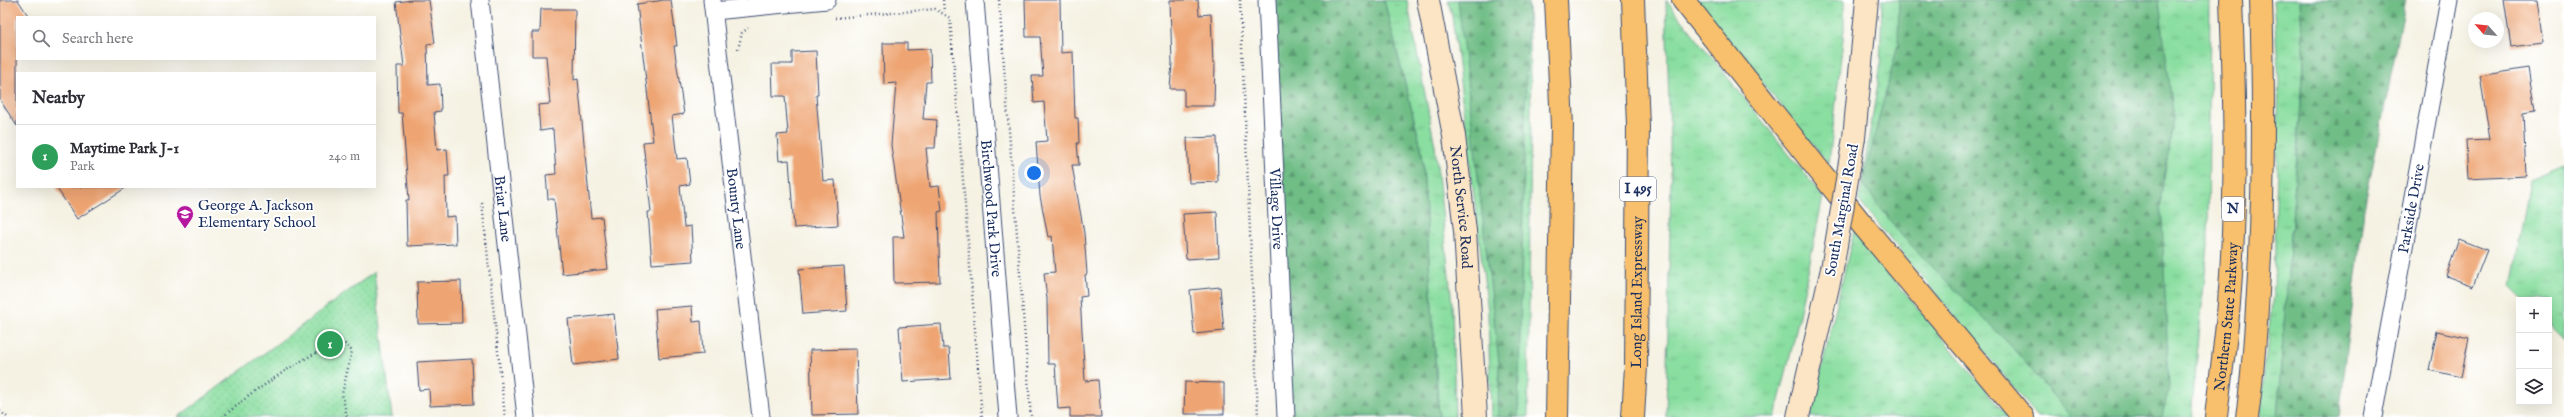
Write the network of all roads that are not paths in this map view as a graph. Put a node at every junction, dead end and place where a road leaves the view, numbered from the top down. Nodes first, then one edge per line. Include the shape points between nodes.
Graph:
1 (480, 0) edge
2 (827, 0) edge
3 (975, 0) edge
4 (1267, 0) edge
5 (1428, 0) edge
6 (1556, 0) edge
7 (1683, 0) edge
8 (1867, 0) edge
9 (2231, 0) edge
10 (2260, 0) edge
11 (2449, 0) edge
12 (713, 6) edge
13 (1634, 6) edge
14 (526, 417) edge
15 (760, 417) edge
16 (1008, 417) edge
17 (1286, 417) edge
18 (1476, 417) edge
19 (1557, 417) edge
20 (1633, 417) edge
21 (1798, 417) edge
22 (2022, 417) edge
23 (2216, 417) edge
24 (2247, 417) edge
25 (2373, 417) edge

1 - 14 street, Briar Lane
2 - 12 street
3 - 16 street, Birchwood Park Drive
4 - 17 street, Village Drive
5 - 18 main road, North Service Road via 1454,136 1465,230
6 - 19 highway via 1562,126
7 - 22 highway via 1864,227
8 - 21 main road, South Marginal Road, bridge via 1854,138 1832,268
9 - 23 highway, Northern State Parkway / N via 2234,192 2229,303
10 - 24 highway, Northern State Parkway / N via 2264,188 2255,350
11 - 25 street, Parkside Drive
12 - 15 street, Bounty Lane
13 - 20 highway, Long Island Expressway / I 495 via 1638,126 1636,366

